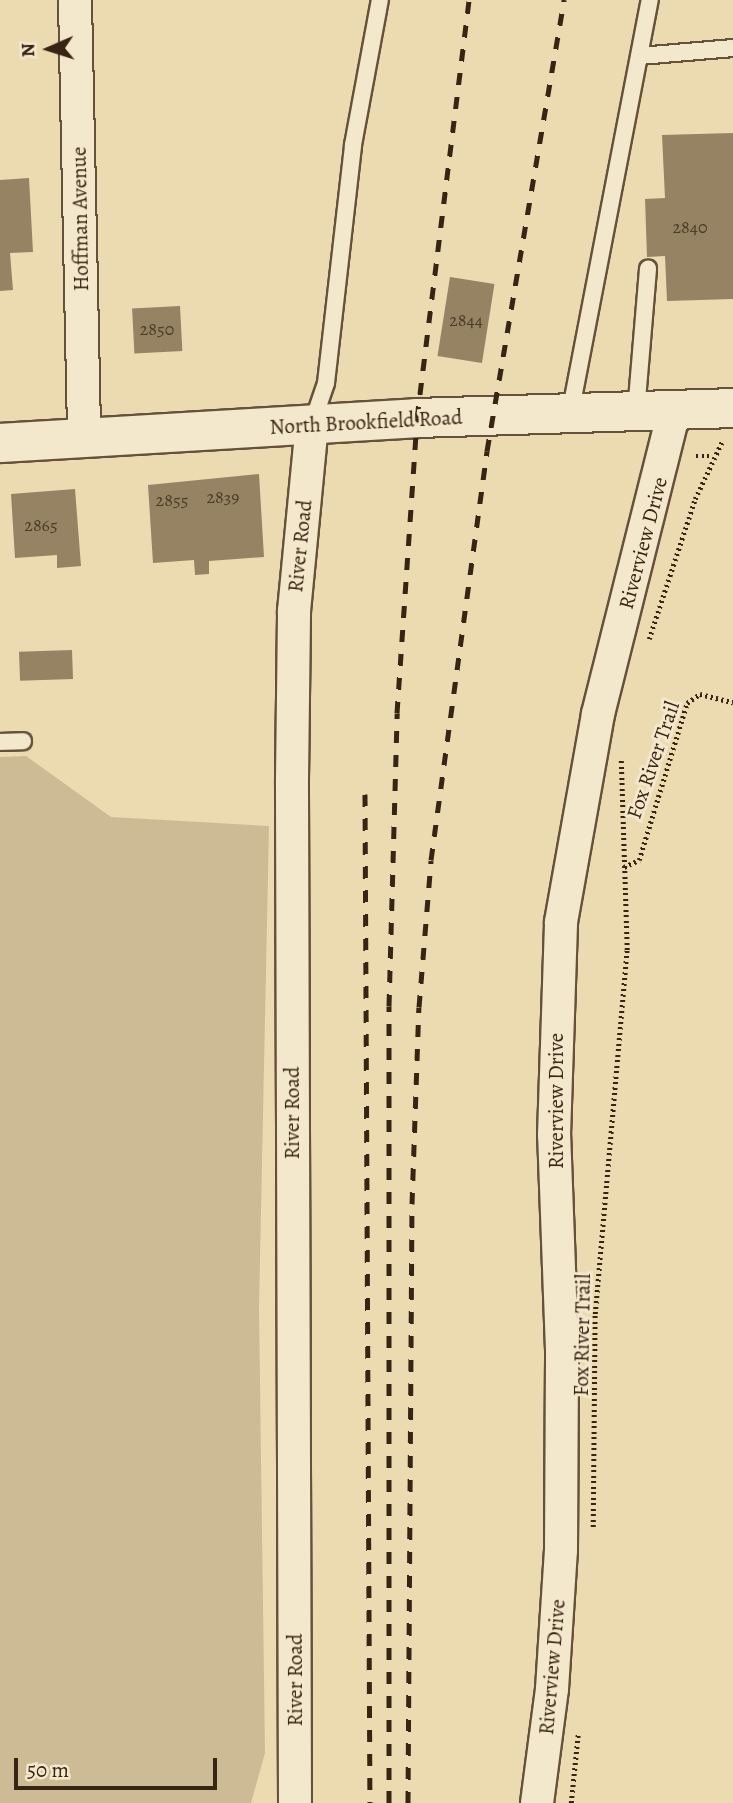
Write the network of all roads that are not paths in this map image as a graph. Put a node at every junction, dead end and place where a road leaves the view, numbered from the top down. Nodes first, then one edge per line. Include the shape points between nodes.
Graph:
1 (75, 0) edge
2 (380, 0) edge
3 (650, 0) edge
4 (733, 48) edge
5 (639, 56) junction
6 (648, 268) dead end
7 (674, 411) junction
8 (636, 412) junction
9 (570, 414) junction
10 (312, 424) junction
11 (732, 424) edge
12 (84, 438) junction
13 (0, 443) edge
14 (23, 741) dead end
15 (0, 742) edge
16 (296, 1803) edge
17 (537, 1803) edge

1 - 12 street, Hoffman Avenue
2 - 10 lane via 353,145 326,383
3 - 5 lane
4 - 5 lane
5 - 9 lane
6 - 8 lane
7 - 8 street, North Brookfield Road
7 - 11 street, North Brookfield Road
7 - 17 street, Riverview Drive via 598,714 561,922 554,1135 562,1350 561,1550 552,1689
8 - 9 street, North Brookfield Road
9 - 10 street, North Brookfield Road
10 - 12 street, North Brookfield Road
10 - 16 street, River Road via 294,611
12 - 13 street, North Brookfield Road
14 - 15 lane

